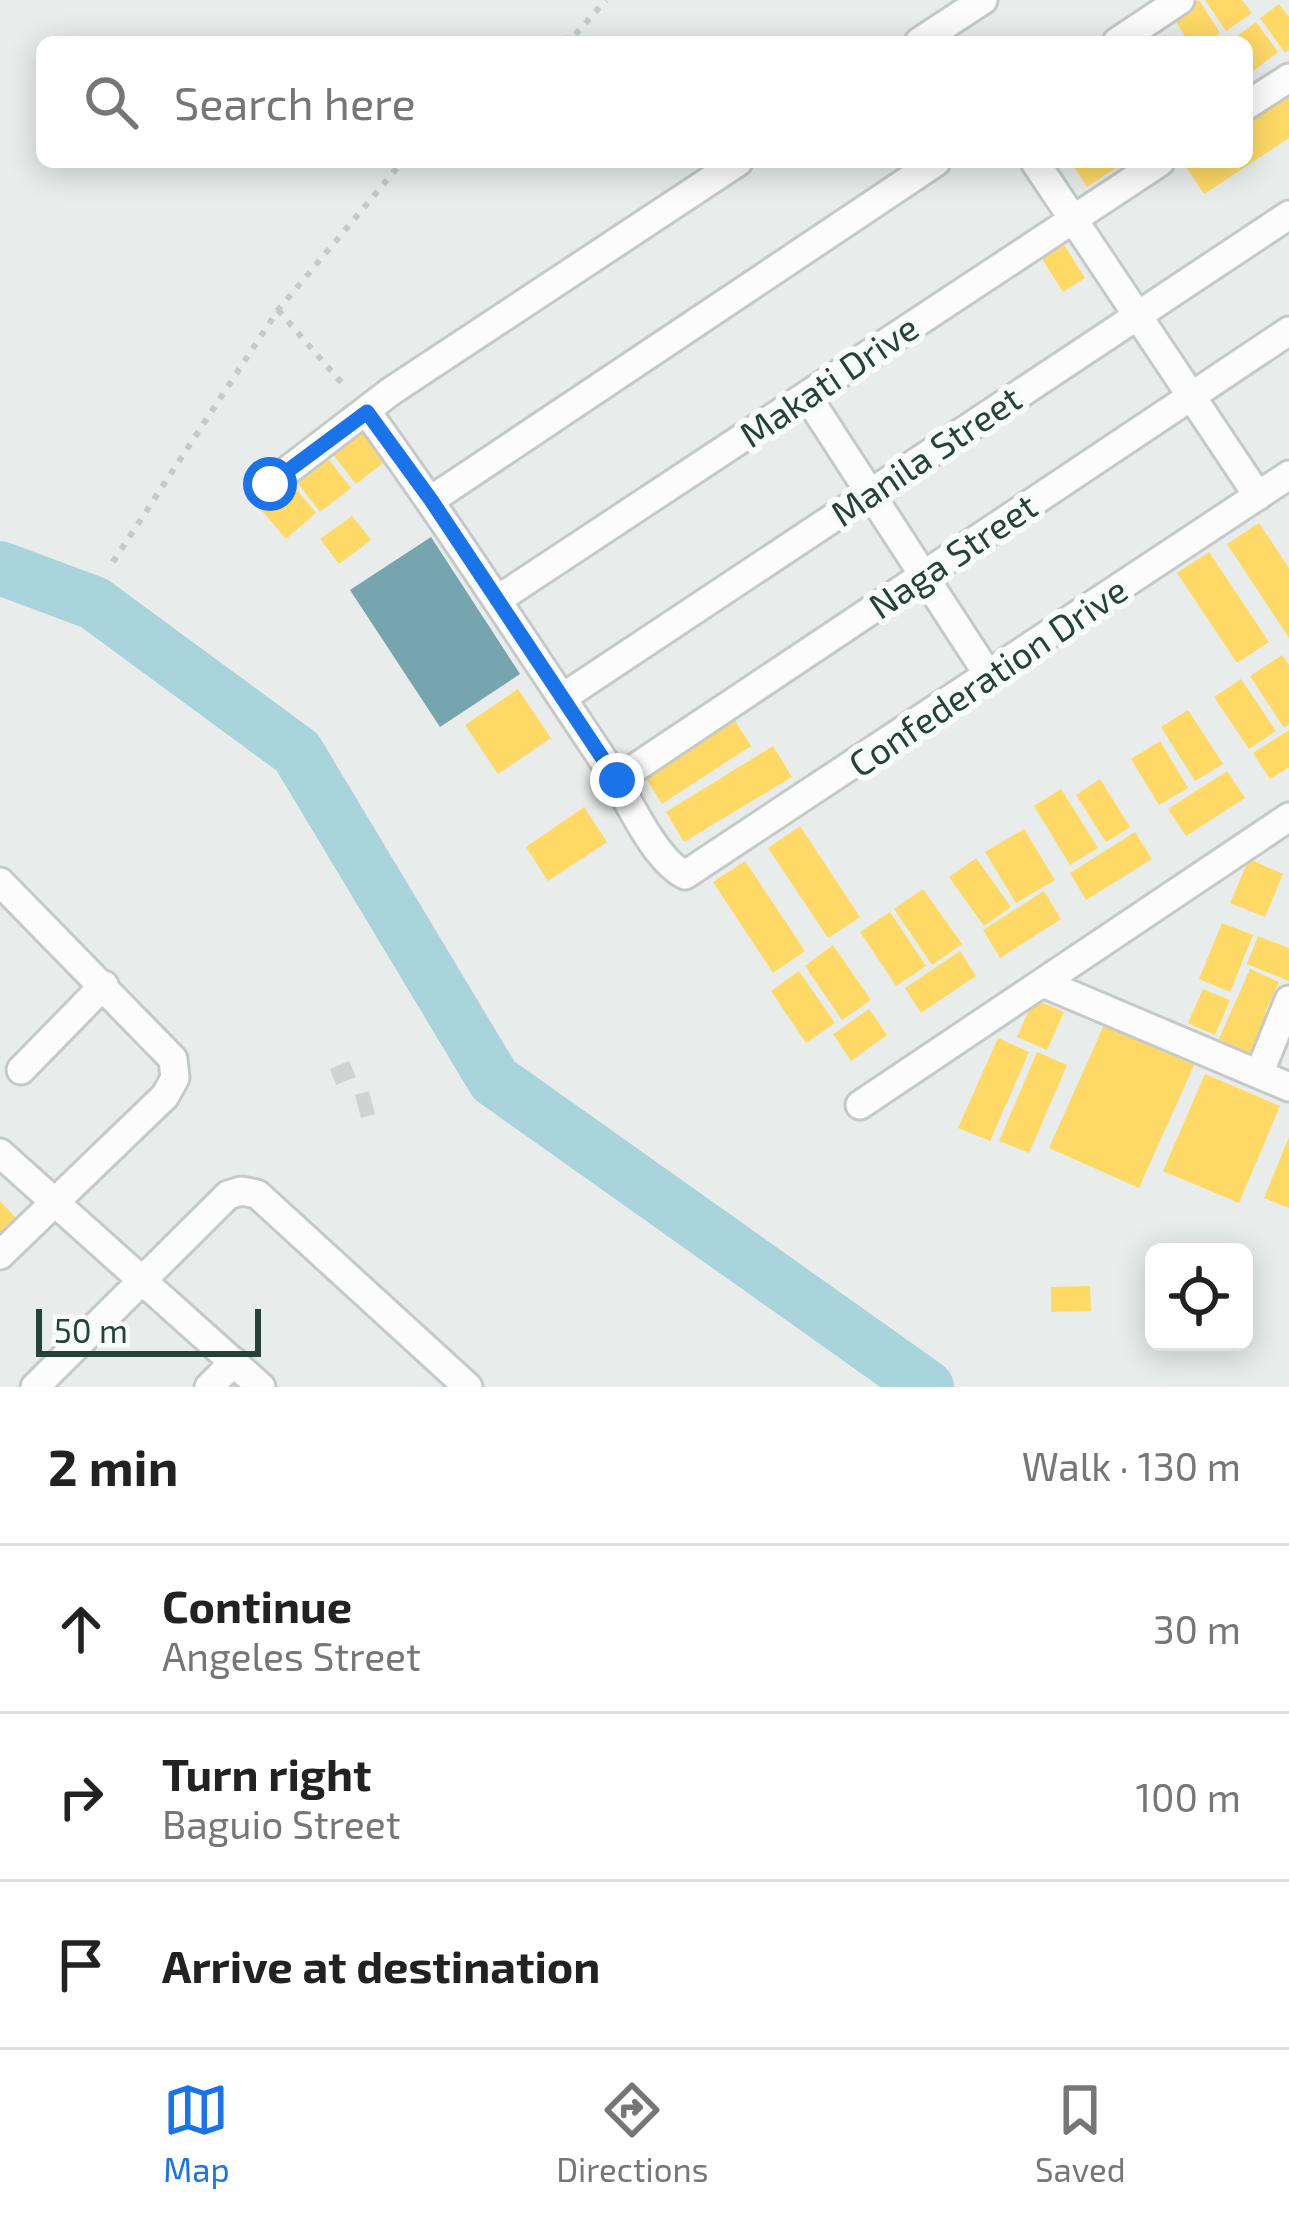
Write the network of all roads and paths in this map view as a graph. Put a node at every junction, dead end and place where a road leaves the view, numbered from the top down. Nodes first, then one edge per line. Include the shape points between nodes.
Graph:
1 (606, 0) edge
2 (983, 0) edge
3 (1180, 0) edge
4 (950, 34) edge
5 (574, 36) edge
6 (1126, 36) edge
7 (1289, 77) edge
8 (1253, 101) edge
9 (398, 168) edge
10 (729, 168) edge
11 (927, 168) edge
12 (1039, 168) edge
13 (1151, 168) edge
14 (1289, 215) edge
15 (1073, 219) junction
16 (278, 310) junction
17 (1138, 315) junction
18 (1289, 332) edge
19 (807, 396) junction
20 (1192, 396) junction
21 (367, 412) junction
22 (1289, 475) edge
23 (270, 484) dead end
24 (871, 493) junction
25 (1258, 496) junction
26 (431, 500) junction
27 (113, 562) dead end
28 (924, 576) junction
29 (497, 600) junction
30 (989, 676) junction
31 (562, 698) junction
32 (617, 780) junction
33 (1289, 817) edge
34 (3, 892) edge
35 (1043, 983) junction
36 (104, 985) junction
37 (1289, 1000) edge
38 (21, 1070) dead end
39 (1258, 1074) junction
40 (1289, 1087) edge
41 (860, 1105) dead end
42 (0, 1153) edge
43 (57, 1200) junction
44 (0, 1256) edge
45 (144, 1280) junction
46 (234, 1362) junction
47 (35, 1387) edge
48 (209, 1387) edge
49 (261, 1387) edge
50 (468, 1387) edge

1 - 5 path
2 - 4 street
3 - 6 street
7 - 8 street
9 - 16 path
10 - 21 street
11 - 26 street
12 - 15 street
13 - 15 street, Makati Drive
14 - 17 street, Manila Street
15 - 17 street
15 - 19 street, Makati Drive
16 - 21 path
16 - 27 path
17 - 20 street
17 - 24 street, Manila Street
18 - 20 street, Naga Street
19 - 24 street
19 - 29 street, Makati Drive
20 - 25 street
20 - 28 street, Naga Street
21 - 23 street
21 - 26 street
22 - 25 street, Confederation Drive
24 - 28 street
24 - 31 street, Manila Street
25 - 30 street, Confederation Drive
26 - 29 street
28 - 30 street
28 - 32 street, Naga Street
29 - 31 street
30 - 32 street, Confederation Drive via 685,874 669,866
31 - 32 street
33 - 35 street
34 - 36 street
35 - 39 street
35 - 41 street
36 - 38 street
36 - 43 street via 173,1059 176,1078
37 - 39 street
39 - 40 street
42 - 43 street
43 - 44 street
43 - 45 street
45 - 46 street
45 - 47 street
45 - 50 street via 228,1195 257,1194
46 - 48 street
46 - 49 street

